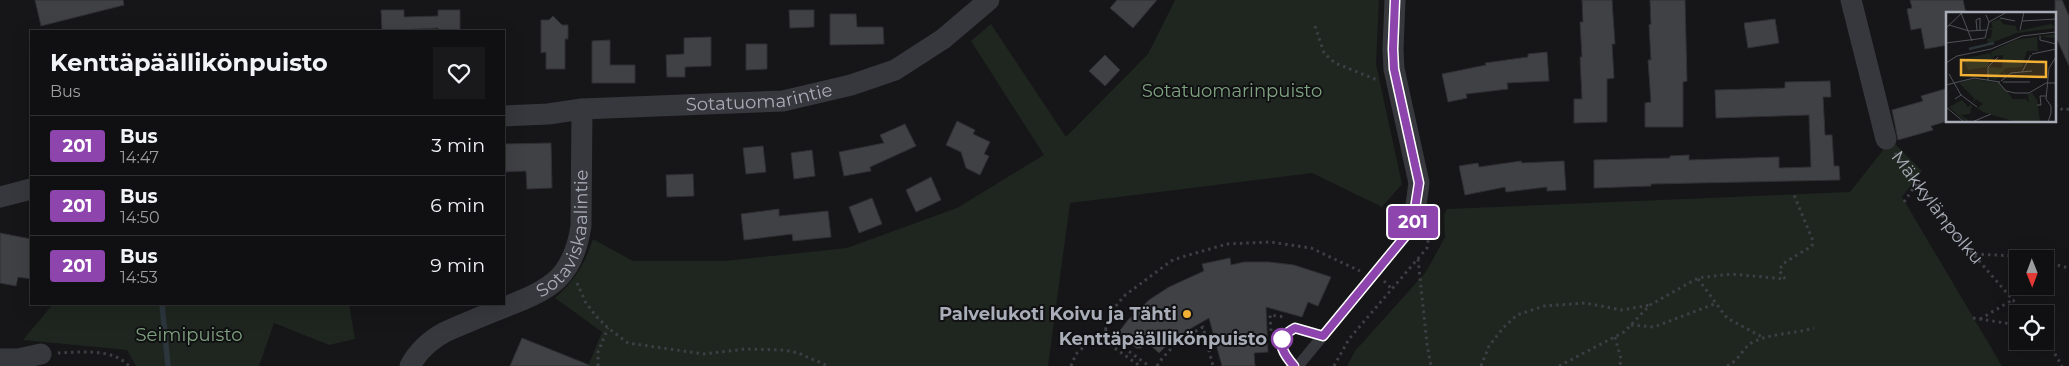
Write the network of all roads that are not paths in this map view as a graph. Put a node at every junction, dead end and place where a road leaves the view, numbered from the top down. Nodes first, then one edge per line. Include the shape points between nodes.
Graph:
1 (989, 0) edge
2 (1395, 0) edge
3 (1851, 0) edge
4 (582, 109) junction
5 (505, 116) edge
6 (1886, 139) road end
7 (30, 189) edge
8 (0, 197) edge
9 (1416, 205) joint
10 (1323, 336) junction
11 (41, 354) road end
12 (0, 359) edge
13 (410, 366) edge
14 (1294, 366) edge
15 (1298, 366) edge

1 - 4 street, Sotatuomarintie via 943,39 895,70 811,96 783,102
2 - 9 street via 1394,69 1419,183
3 - 6 street, Mäkkylänpolku
4 - 5 street, Sotatuomarintie
4 - 13 street, Sotaviskaalintie via 581,226 569,266 558,280 537,294 434,338
7 - 8 street
9 - 10 lane via 1412,228
10 - 14 lane via 1295,328 1285,333 1282,352
10 - 15 lane
11 - 12 street

